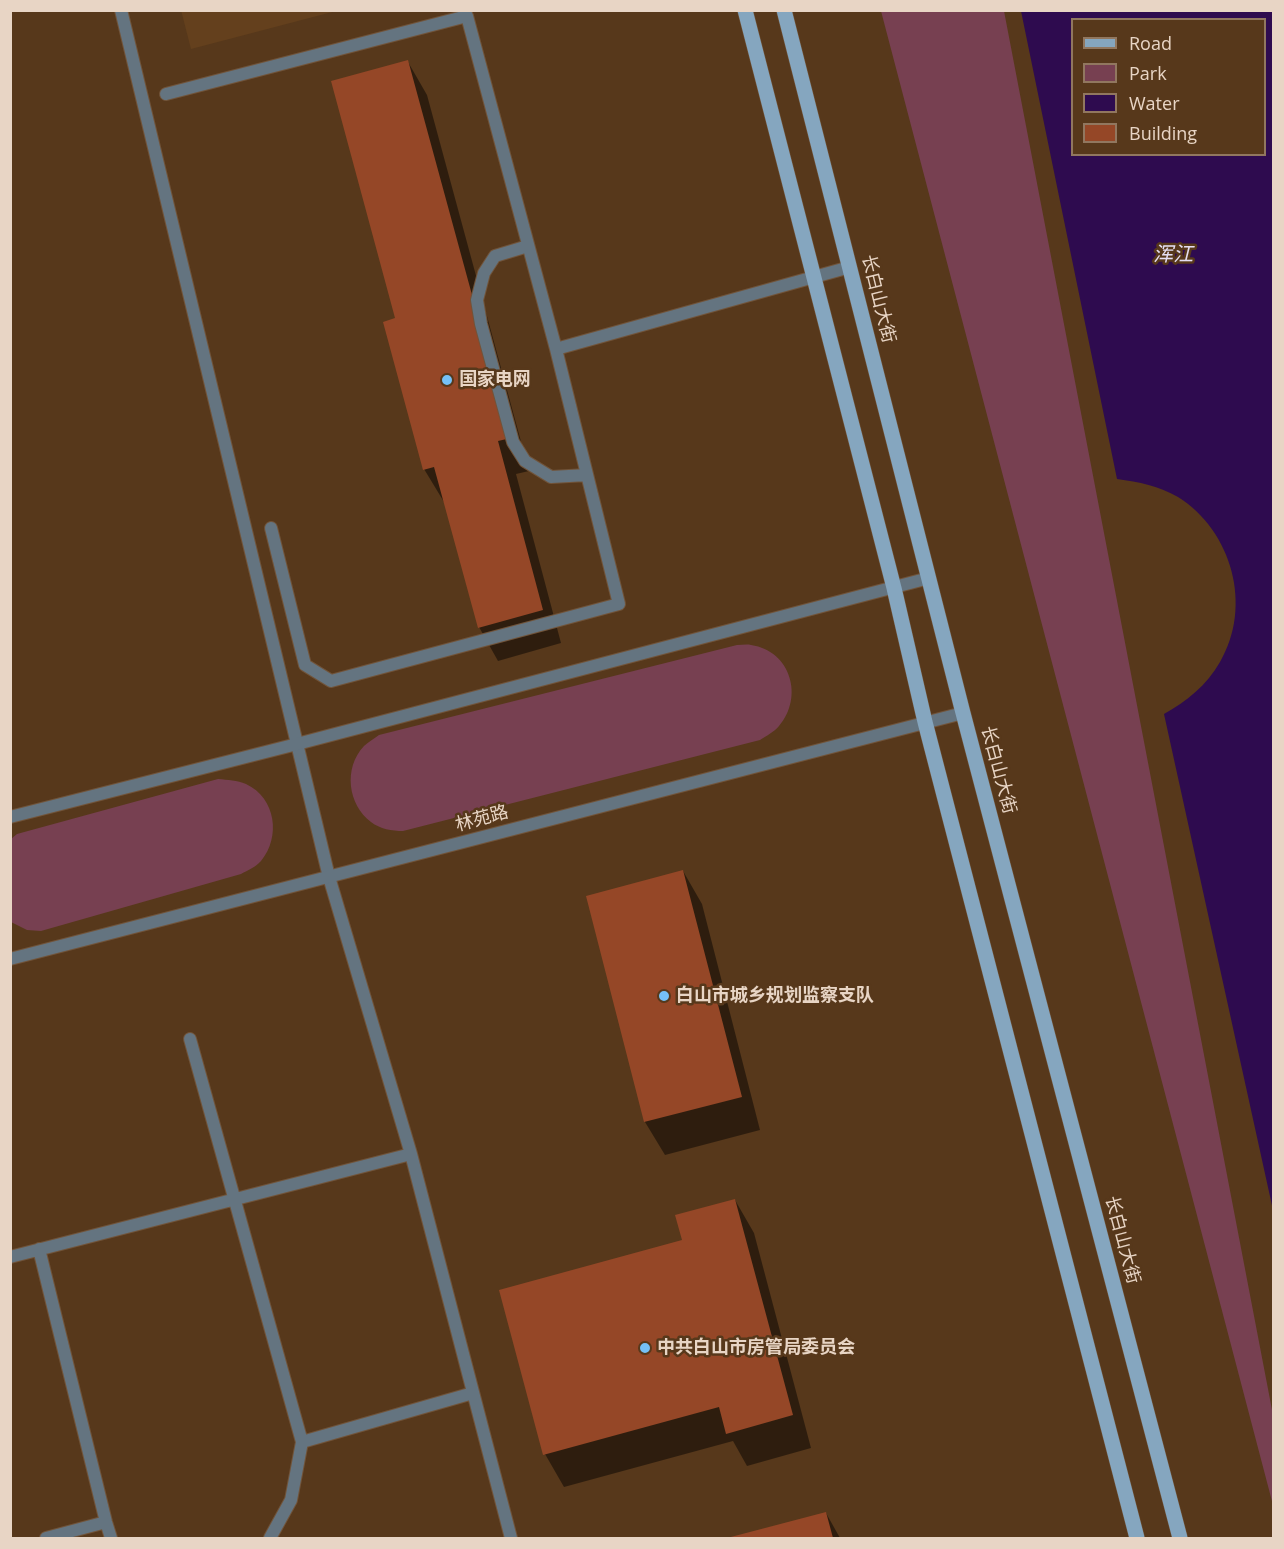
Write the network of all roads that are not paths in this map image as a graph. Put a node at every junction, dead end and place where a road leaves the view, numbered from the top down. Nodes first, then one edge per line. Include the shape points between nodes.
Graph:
1 (121, 10) edge
2 (745, 10) edge
3 (784, 10) edge
4 (166, 94) dead end
5 (528, 246) junction
6 (850, 267) junction
7 (814, 277) junction
8 (556, 349) junction
9 (587, 475) junction
10 (271, 528) dead end
11 (929, 578) junction
12 (894, 588) junction
13 (963, 713) junction
14 (925, 722) junction
15 (297, 744) junction
16 (10, 817) edge
17 (329, 877) junction
18 (10, 959) edge
19 (190, 1039) dead end
20 (411, 1154) junction
21 (235, 1199) junction
22 (39, 1249) junction
23 (10, 1257) edge
24 (473, 1393) junction
25 (302, 1442) junction
26 (106, 1522) junction
27 (46, 1539) edge
28 (111, 1539) edge
29 (270, 1539) edge
30 (511, 1539) edge
31 (1137, 1539) edge
32 (1180, 1539) edge

1 - 15 street
2 - 7 main road
3 - 6 main road, 长白山大街
4 - 5 street via 466,16
5 - 8 street
5 - 9 street via 495,256 484,273 477,300 482,324 513,442 525,461 551,477
6 - 7 street
6 - 11 main road, 长白山大街
7 - 8 street
7 - 12 main road
8 - 9 street
9 - 10 street via 620,604 331,681 305,665
11 - 12 street
11 - 13 main road, 长白山大街
12 - 14 main road
12 - 15 street
13 - 14 street, 林苑路
13 - 32 main road, 长白山大街
14 - 17 street, 林苑路
14 - 31 main road
15 - 16 street
15 - 17 street
17 - 18 street, 林苑路
17 - 20 street
19 - 21 street
20 - 21 street
20 - 24 street
21 - 22 street
21 - 25 street
22 - 23 street
22 - 26 street
24 - 25 street
24 - 30 street
25 - 29 street via 291,1500
26 - 27 street
26 - 28 street

